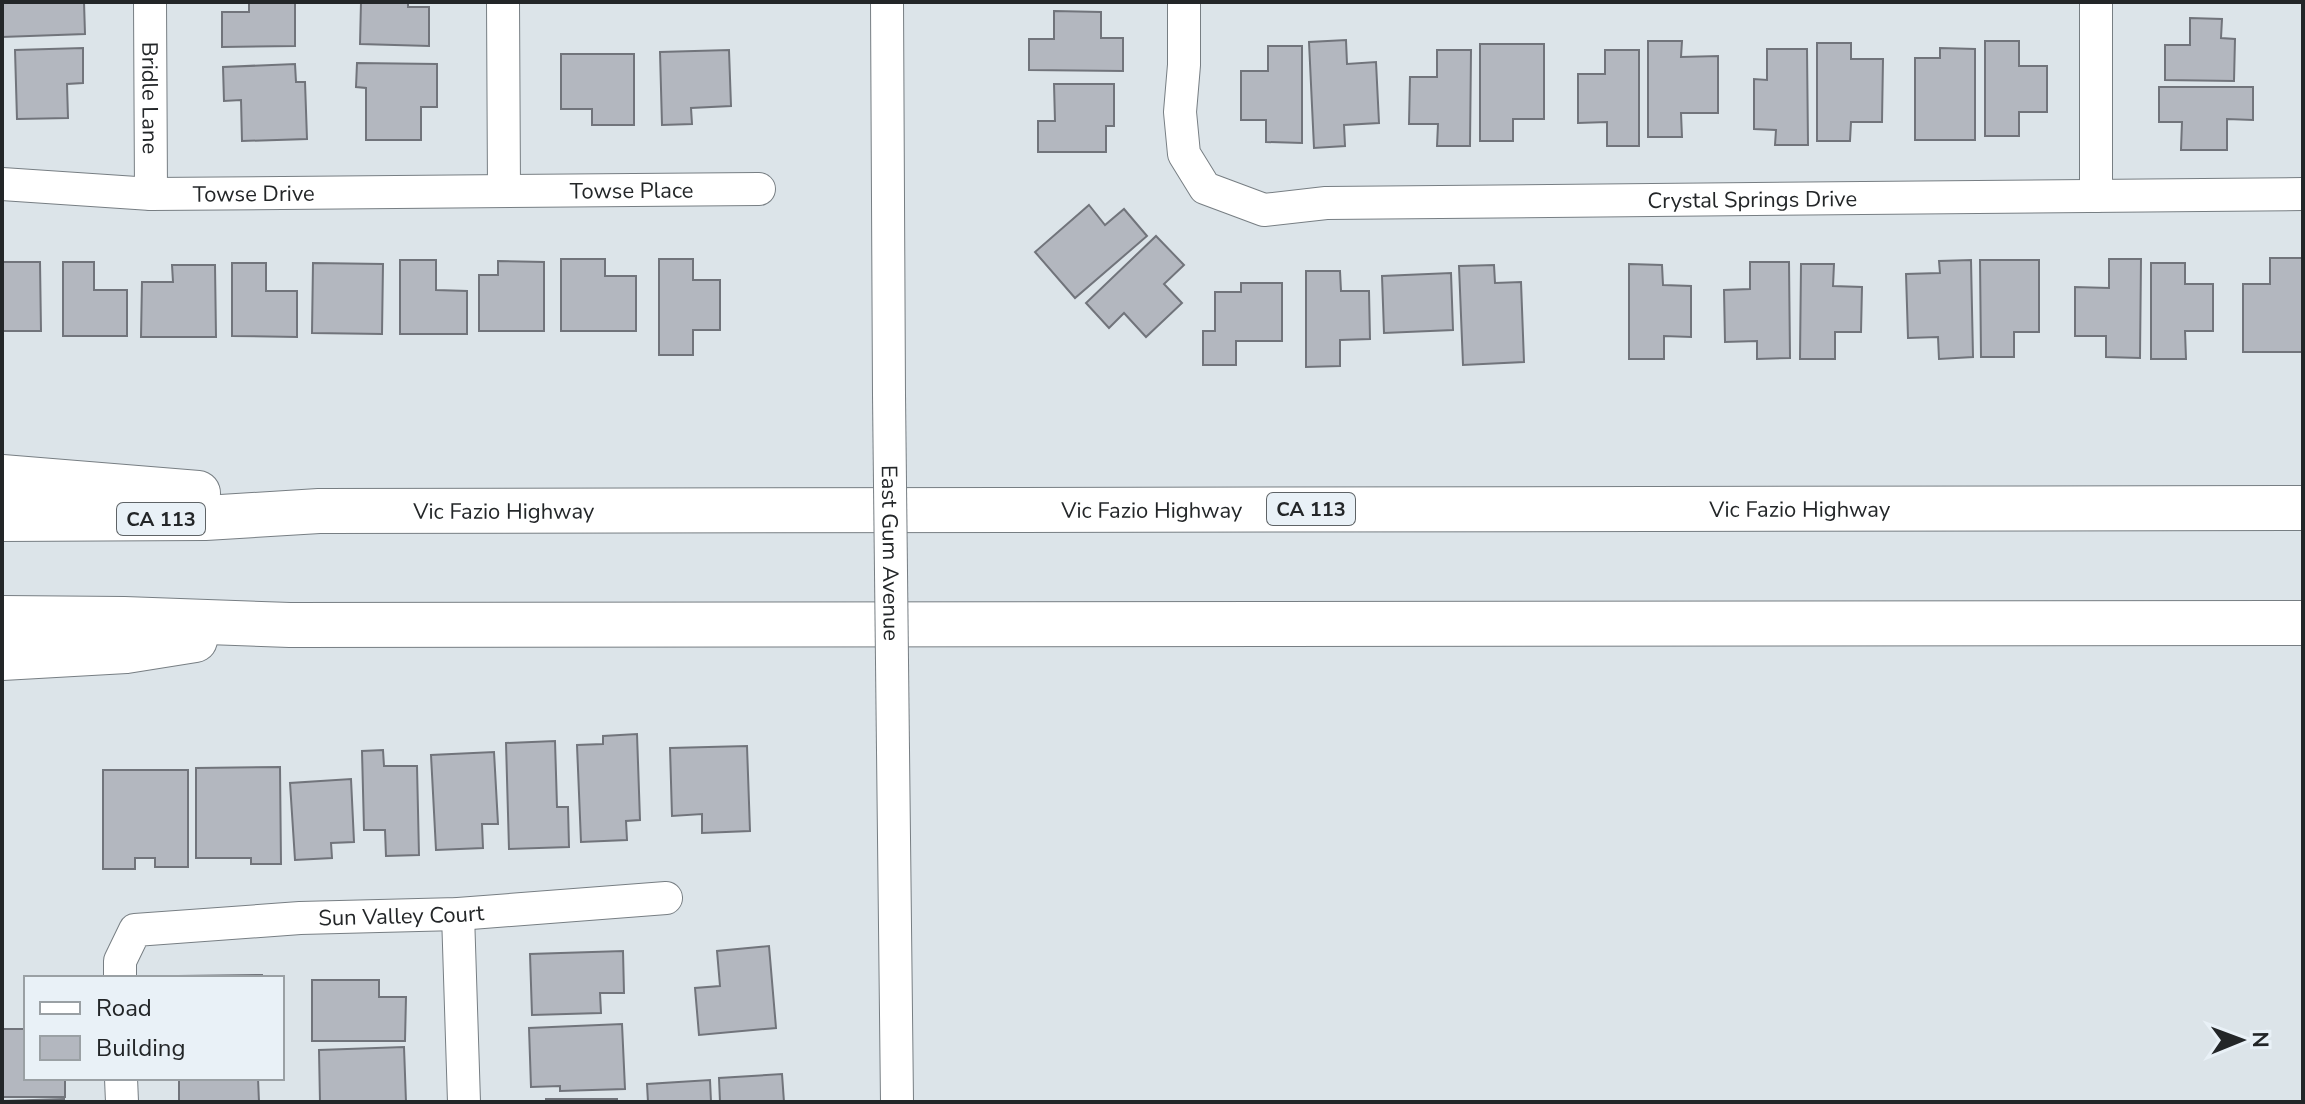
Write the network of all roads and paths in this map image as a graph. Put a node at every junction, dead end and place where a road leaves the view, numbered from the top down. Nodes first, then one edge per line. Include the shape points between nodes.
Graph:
1 (150, 2) edge
2 (503, 2) edge
3 (887, 2) edge
4 (1184, 2) edge
5 (2096, 2) edge
6 (2, 184) edge
7 (759, 189) dead end
8 (504, 190) junction
9 (151, 194) junction
10 (2303, 194) edge
11 (2096, 196) junction
12 (2, 477) edge
13 (2303, 508) edge
14 (319, 511) junction
15 (2, 519) edge
16 (2, 618) edge
17 (2303, 623) edge
18 (2185, 624) junction
19 (290, 625) junction
20 (2303, 641) edge
21 (2, 658) edge
22 (666, 898) dead end
23 (458, 914) junction
24 (120, 976) edge
25 (121, 1080) edge
26 (122, 1102) edge
27 (464, 1102) edge
28 (897, 1102) edge

1 - 9 street, Bridle Lane
2 - 8 street
3 - 28 street, East Gum Avenue, bridge
4 - 11 street, Crystal Springs Drive via 1184,154 1205,188 1264,210 1326,203
5 - 11 street
6 - 9 street, Towse Drive
7 - 8 street, Towse Place
8 - 9 street, Towse Drive
10 - 11 street, Crystal Springs Drive
12 - 14 highway via 204,493
13 - 14 highway, Vic Fazio Highway / CA 113
14 - 15 highway, Vic Fazio Highway / CA 113 via 205,518
16 - 19 highway
17 - 18 highway
18 - 19 highway
18 - 20 highway
19 - 21 highway via 126,651
22 - 23 street, Sun Valley Court
23 - 24 street, Sun Valley Court via 135,930 120,961
23 - 27 street
25 - 26 street

